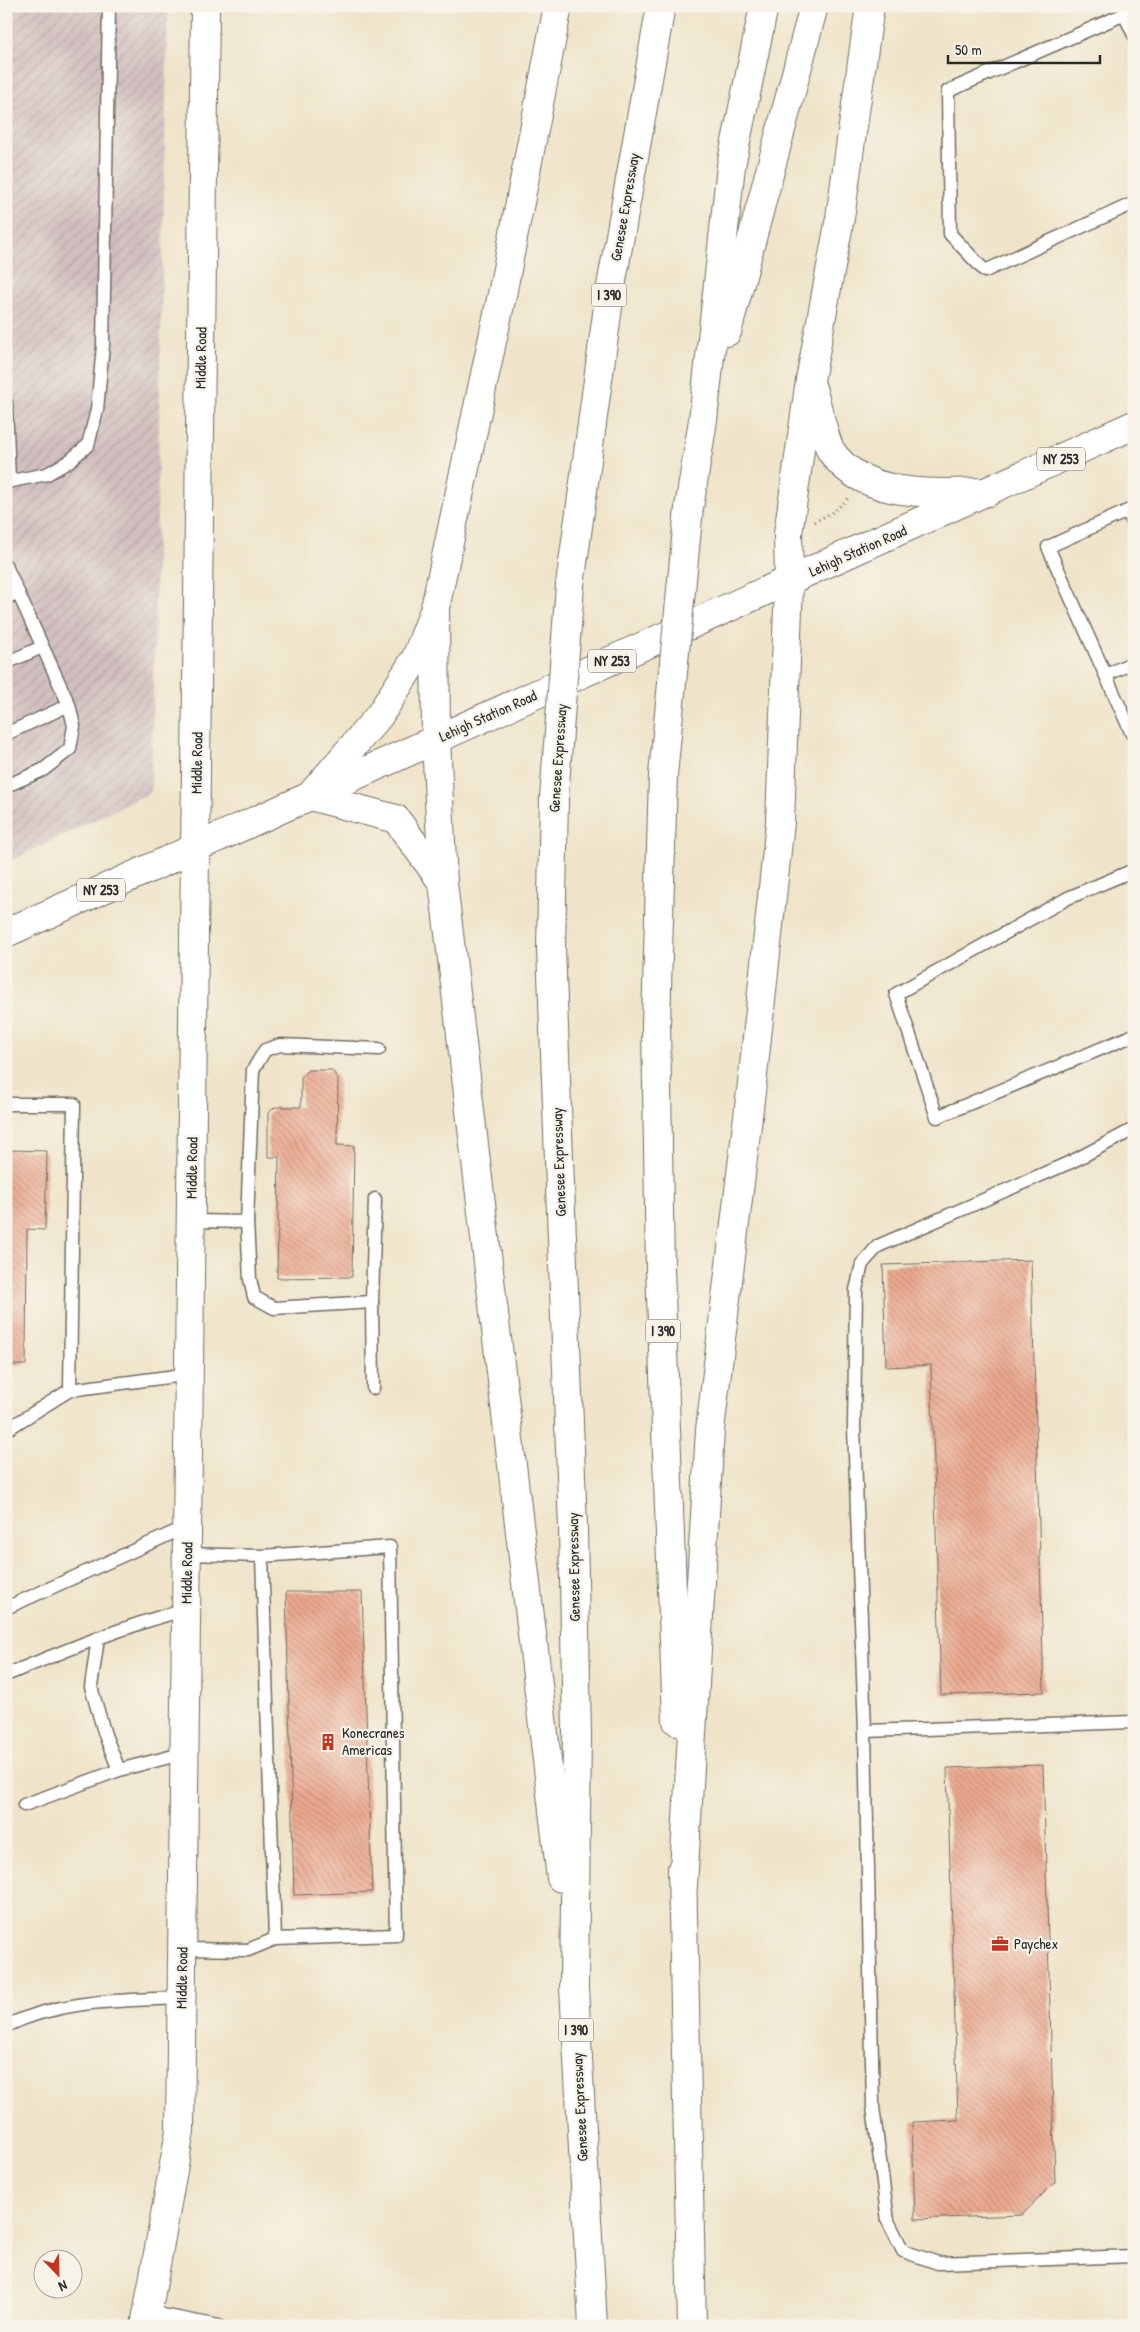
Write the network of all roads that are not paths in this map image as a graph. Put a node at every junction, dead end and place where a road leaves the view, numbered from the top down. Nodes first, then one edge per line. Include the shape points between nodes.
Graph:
1 (109, 6) edge
2 (205, 6) edge
3 (558, 6) edge
4 (661, 6) edge
5 (764, 6) edge
6 (814, 6) edge
7 (870, 6) edge
8 (1129, 12) edge
9 (1134, 35) edge
10 (1134, 203) edge
11 (810, 380) junction
12 (6, 403) edge
13 (703, 420) junction
14 (1134, 425) edge
15 (8, 482) edge
16 (988, 492) junction
17 (1131, 510) edge
18 (1134, 525) edge
19 (6, 566) edge
20 (789, 582) junction
21 (12, 595) edge
22 (435, 608) junction
23 (42, 647) junction
24 (1134, 662) edge
25 (6, 663) edge
26 (1106, 675) junction
27 (68, 705) junction
28 (6, 734) edge
29 (1133, 735) edge
30 (436, 740) junction
31 (6, 786) edge
32 (310, 796) junction
33 (196, 847) junction
34 (1134, 870) edge
35 (443, 883) junction
36 (6, 933) edge
37 (1134, 1034) edge
38 (379, 1049) dead end
39 (6, 1104) edge
40 (1134, 1129) edge
41 (375, 1199) dead end
42 (192, 1221) junction
43 (248, 1222) junction
44 (372, 1302) junction
45 (190, 1374) junction
46 (373, 1388) dead end
47 (70, 1390) junction
48 (6, 1430) edge
49 (188, 1526) junction
50 (188, 1554) junction
51 (262, 1556) junction
52 (6, 1608) edge
53 (187, 1610) junction
54 (98, 1638) junction
55 (6, 1675) edge
56 (1134, 1722) edge
57 (865, 1731) junction
58 (185, 1753) junction
59 (119, 1770) junction
60 (24, 1805) dead end
61 (683, 1886) junction
62 (275, 1939) junction
63 (182, 1949) junction
64 (574, 1988) junction
65 (182, 1998) junction
66 (6, 2026) edge
67 (1134, 2256) edge
68 (146, 2319) edge
69 (219, 2326) edge
70 (593, 2326) edge
71 (692, 2326) edge

1 - 15 lane via 103,344 98,410 88,445 75,456 47,474
2 - 33 main road, Middle Road
3 - 22 main road via 502,295
4 - 64 main road, Genesee Expressway / I 390, bridge via 610,292 570,585 554,798 550,948 573,1528 577,1734
5 - 13 main road, I 390 via 731,166
6 - 13 main road
7 - 11 main road via 840,218
8 - 9 lane
8 - 10 lane via 948,91 950,234 985,271
11 - 16 main road via 830,450 850,471 883,487 936,493
11 - 20 main road via 788,534
12 - 15 lane
13 - 61 main road, I 390, bridge via 689,508 663,775 656,1054 660,1270
14 - 16 main road, Lehigh Station Road / NY 253
16 - 20 main road, Lehigh Station Road / NY 253
17 - 18 lane
17 - 26 lane via 1048,547
19 - 21 lane
20 - 30 main road, Lehigh Station Road / NY 253
20 - 61 main road via 780,822 710,1430
21 - 23 lane
22 - 30 main road
22 - 32 main road via 416,658 379,716
23 - 25 lane
23 - 27 lane
24 - 26 lane
26 - 29 lane
27 - 28 lane
27 - 31 lane via 74,726 70,749 43,770
30 - 32 main road, Lehigh Station Road / NY 253
30 - 35 main road
32 - 33 main road, Lehigh Station Road / NY 253
32 - 35 main road via 396,819
33 - 36 main road, Lehigh Station Road / NY 253
33 - 42 main road, Middle Road
34 - 37 lane via 1068,898 896,994 937,1117
35 - 64 main road
38 - 43 lane via 280,1045 265,1050 253,1070
39 - 47 lane via 74,1104
40 - 57 lane via 1073,1161 878,1246 862,1264 856,1290 854,1426
41 - 44 lane
42 - 43 lane
42 - 45 main road, Middle Road
43 - 44 lane via 250,1279 254,1296 274,1308
44 - 46 lane
45 - 47 lane
45 - 49 main road, Middle Road
47 - 48 lane
49 - 50 main road, Middle Road
49 - 52 lane
50 - 51 lane
50 - 53 main road, Middle Road
51 - 62 lane
51 - 62 lane via 390,1547 396,1935
53 - 54 lane via 153,1618
53 - 58 main road, Middle Road
54 - 55 lane
54 - 59 lane via 91,1687
56 - 57 lane
57 - 67 lane via 873,2107 888,2221 902,2252 938,2263
58 - 59 lane
58 - 63 main road, Middle Road
59 - 60 lane
61 - 71 main road, I 390
62 - 63 lane via 248,1950
63 - 65 main road, Middle Road
64 - 70 main road, Genesee Expressway / I 390
65 - 66 lane via 63,2006
65 - 68 main road, Middle Road via 180,2131
68 - 69 lane

